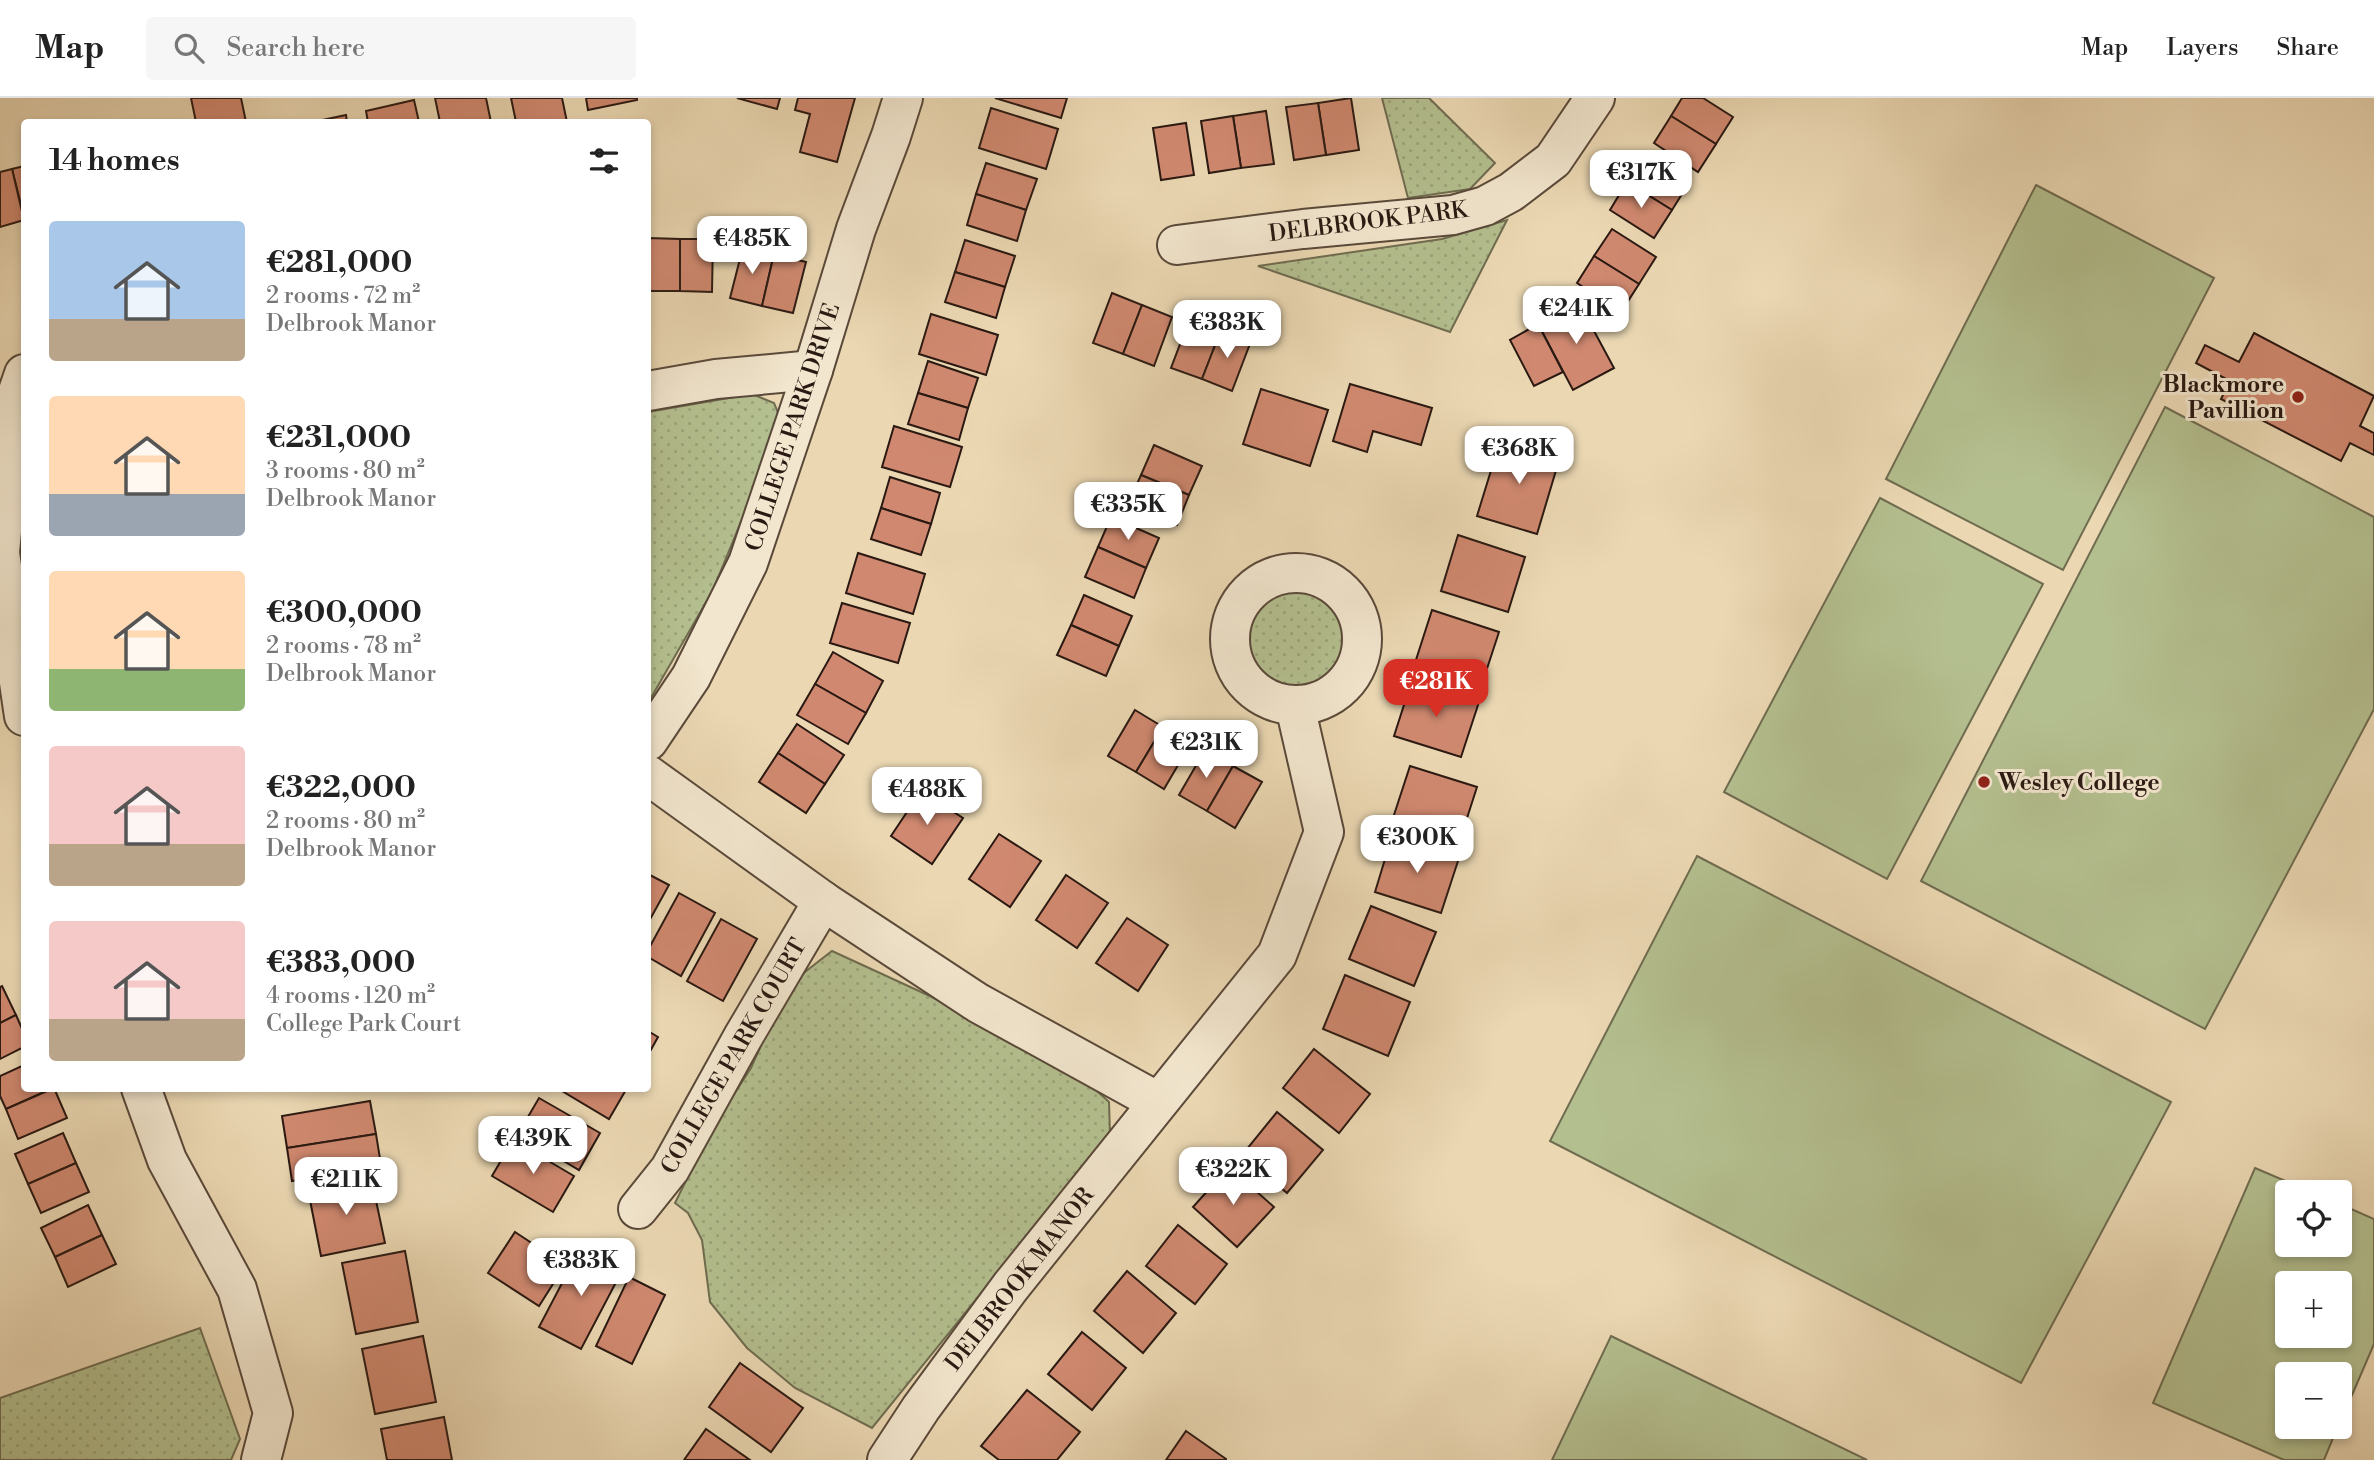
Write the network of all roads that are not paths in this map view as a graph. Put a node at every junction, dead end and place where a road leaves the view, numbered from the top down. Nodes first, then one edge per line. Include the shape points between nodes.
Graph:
1 (903, 98) edge
2 (1595, 98) edge
3 (1177, 245) dead end
4 (813, 370) junction
5 (21, 383) edge
6 (651, 390) edge
7 (0, 552) edge
8 (21, 696) edge
9 (1295, 706) dead end
10 (651, 737) edge
11 (651, 777) edge
12 (823, 901) junction
13 (142, 1092) edge
14 (1158, 1102) junction
15 (638, 1209) dead end
16 (261, 1460) edge
17 (887, 1460) edge

1 - 4 street, COLLEGE PARK DRIVE
2 - 3 street, DELBROOK PARK via 1553,160 1485,206 1453,215
4 - 6 street
4 - 10 street, COLLEGE PARK DRIVE via 748,563 691,677
5 - 7 street via 15,400
7 - 8 street
9 - 14 street, DELBROOK MANOR via 1324,832 1277,955
11 - 12 street
12 - 14 street via 978,1003
12 - 15 street, COLLEGE PARK COURT via 670,1169
13 - 16 street via 167,1160 237,1289 273,1413
14 - 17 street, DELBROOK MANOR via 1011,1286

